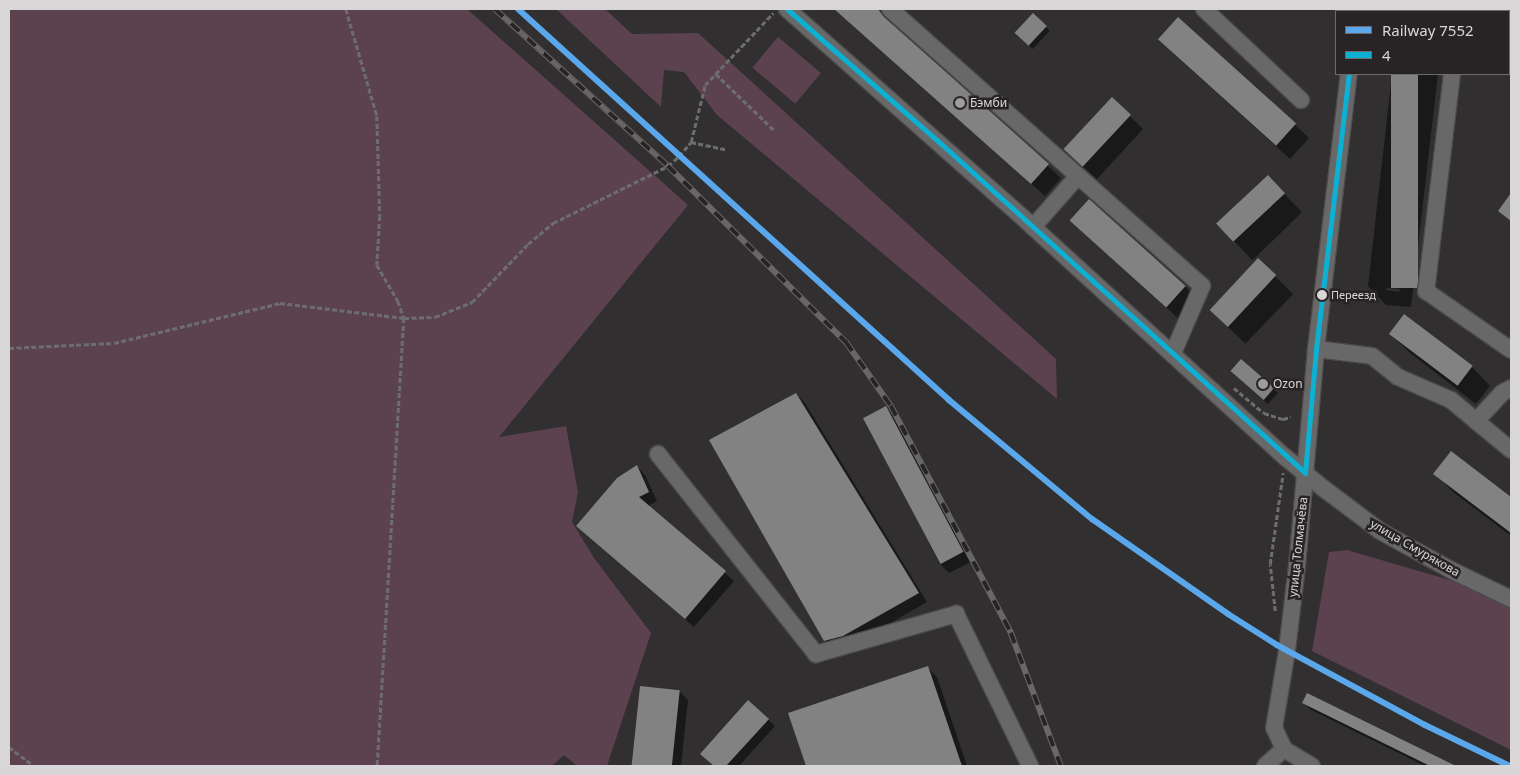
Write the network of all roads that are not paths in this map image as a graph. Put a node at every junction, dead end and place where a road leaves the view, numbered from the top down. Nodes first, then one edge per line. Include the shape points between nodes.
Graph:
1 (787, 9) edge
2 (890, 9) edge
3 (1204, 9) edge
4 (1349, 75) edge
5 (1452, 75) edge
6 (1301, 100) dead end
7 (1078, 176) junction
8 (1033, 227) junction
9 (1316, 349) junction
10 (1511, 350) edge
11 (1173, 353) junction
12 (1511, 388) edge
13 (1476, 421) junction
14 (1511, 450) edge
15 (658, 454) dead end
16 (1305, 473) junction
17 (1511, 599) edge
18 (1284, 749) junction
19 (1030, 766) edge
20 (1265, 766) edge
21 (1312, 766) edge

1 - 8 street, улица Смурякова
2 - 7 street
3 - 6 street
4 - 9 street, улица Толмачёва
5 - 10 street via 1426,291
7 - 8 street
7 - 11 street via 1202,286
8 - 11 street, улица Смурякова
9 - 13 street via 1372,356 1398,377 1450,400
9 - 16 street, улица Толмачёва
11 - 16 street, улица Смурякова
12 - 13 street via 1502,393
13 - 14 street
15 - 19 street via 816,654 956,614
16 - 17 street, улица Смурякова via 1380,531
16 - 18 street, улица Толмачёва via 1288,643 1274,728
18 - 20 street
18 - 21 street

